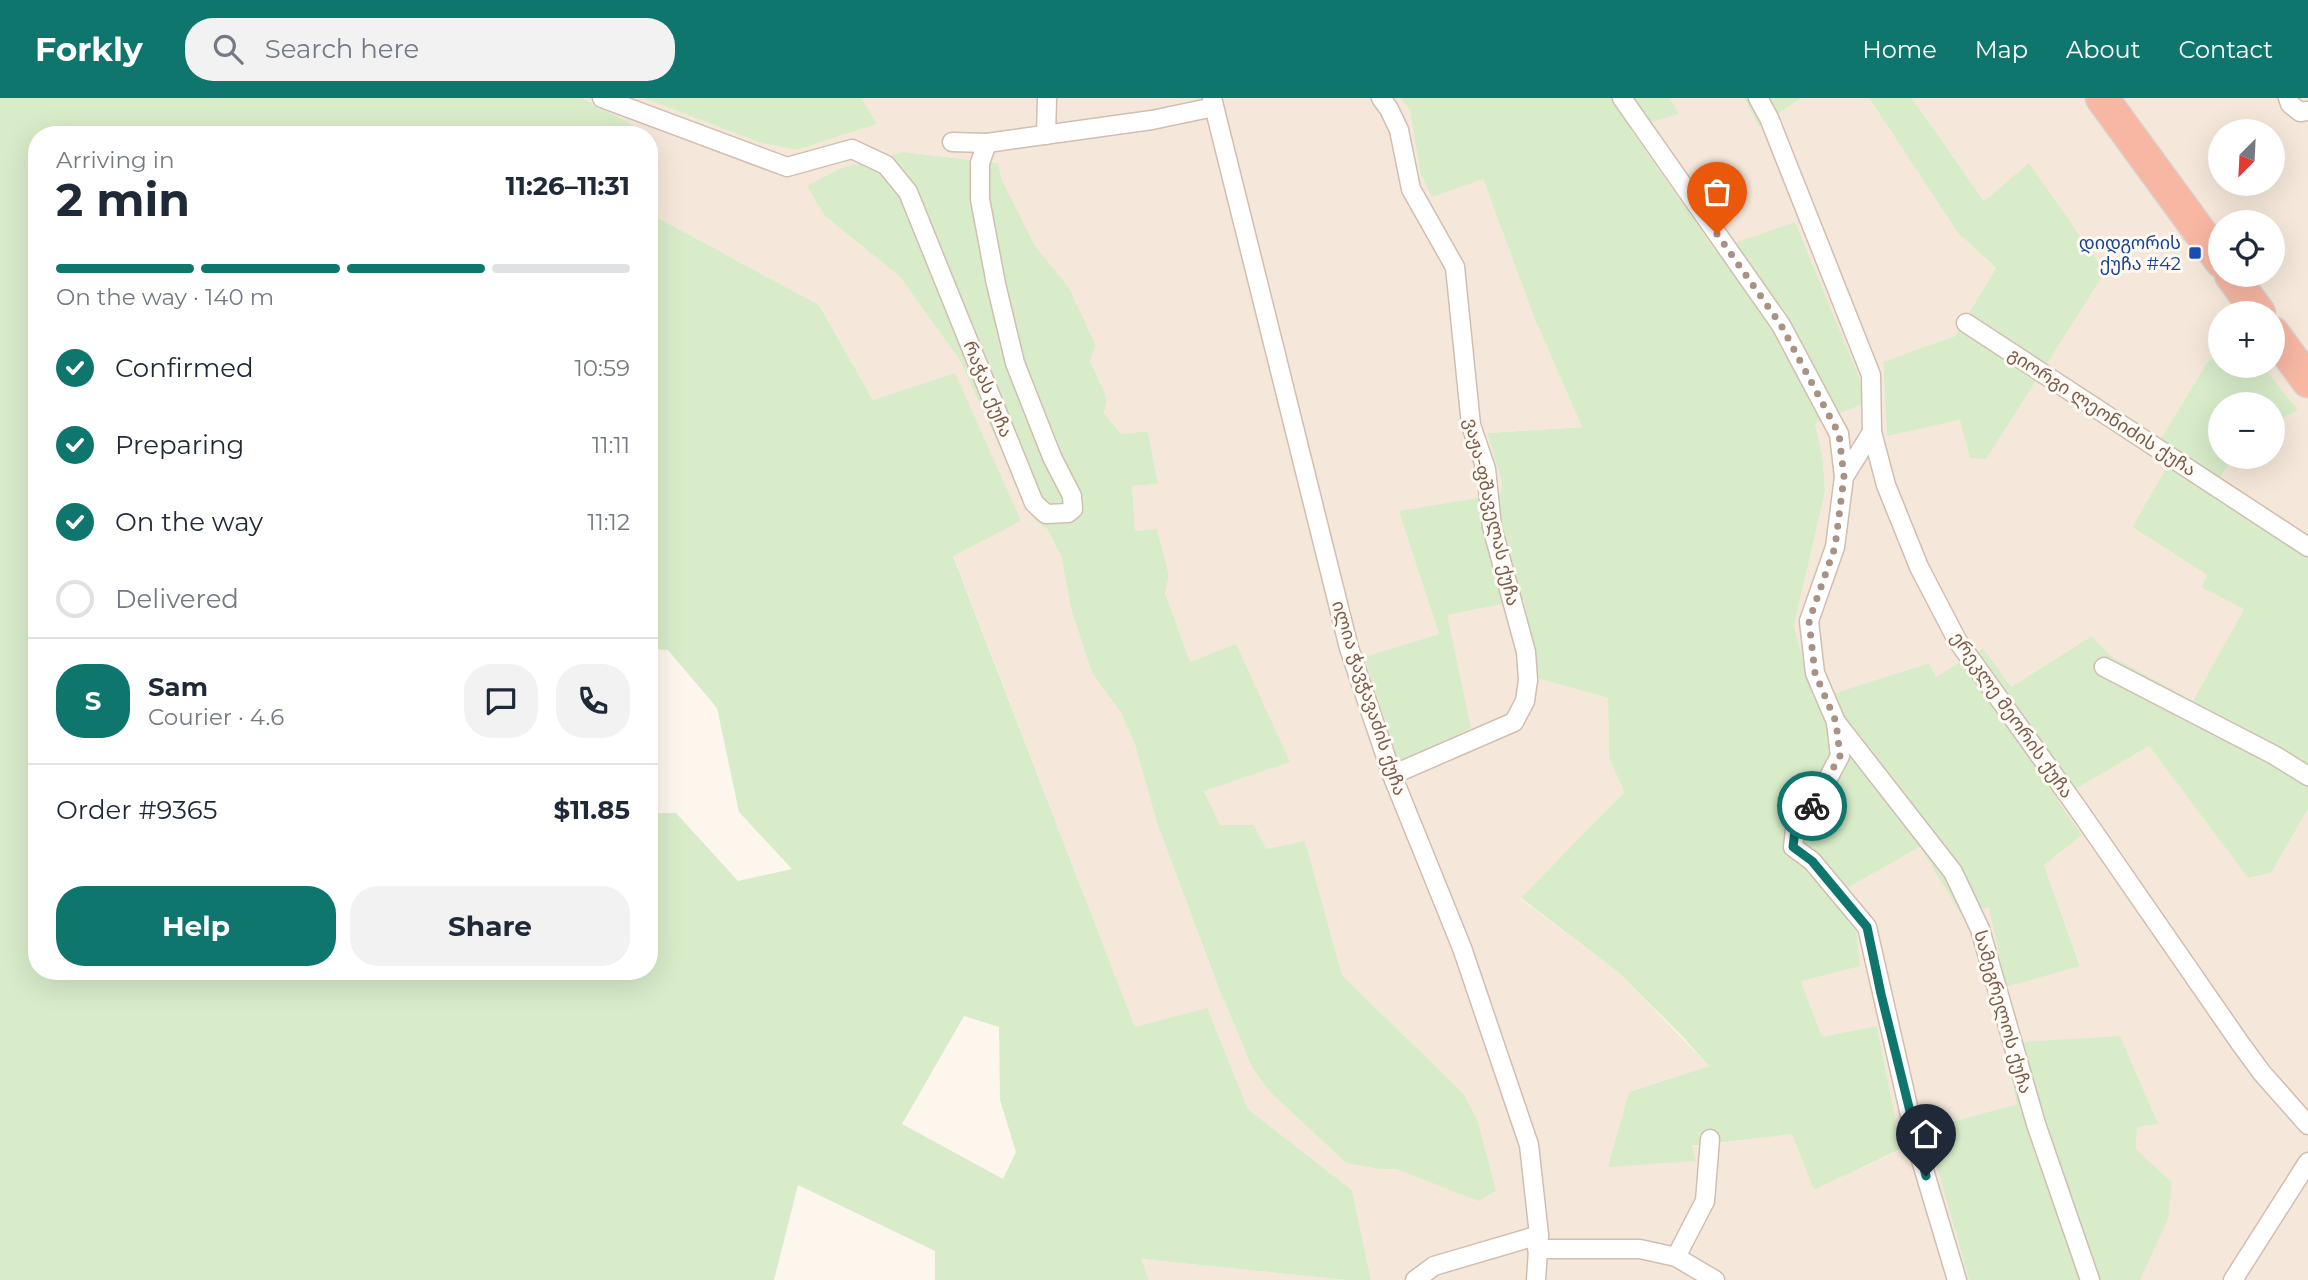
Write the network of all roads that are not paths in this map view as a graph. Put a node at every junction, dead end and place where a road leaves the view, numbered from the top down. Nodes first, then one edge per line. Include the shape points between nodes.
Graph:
1 (602, 98) edge
2 (1047, 98) edge
3 (1381, 98) edge
4 (1622, 98) edge
5 (1759, 98) edge
6 (2102, 98) edge
7 (2288, 98) edge
8 (1213, 102) edge
9 (2308, 111) edge
10 (1046, 135) junction
11 (952, 142) dead end
12 (987, 144) junction
13 (2208, 243) edge
14 (1966, 323) dead end
15 (2285, 349) edge
16 (2308, 381) edge
17 (1872, 432) junction
18 (1844, 477) junction
19 (2308, 547) edge
20 (2104, 667) dead end
21 (1836, 722) junction
22 (1392, 775) junction
23 (2308, 776) edge
24 (2308, 1125) edge
25 (1710, 1139) dead end
26 (2308, 1162) edge
27 (1537, 1242) junction
28 (1676, 1257) junction
29 (1415, 1280) edge
30 (1536, 1280) edge
31 (1715, 1280) edge
32 (1957, 1280) edge
33 (2090, 1280) edge
34 (2233, 1280) edge

1 - 12 street, რაჭას ქუჩა via 787,167 852,149 886,164 908,191 1034,503 1046,514 1068,513 1073,509 1072,496 1015,363 996,284 980,199 980,163
2 - 10 street
3 - 22 street, ვაჟა-ფშაველას ქუჩა via 1399,130 1411,189 1455,267 1471,425 1486,469 1492,527 1526,652 1528,680 1525,701 1514,722
4 - 18 street, სამეგრელოს ქუჩა via 1781,325 1839,434
5 - 17 street, ერეკლე მეორის ქუჩა via 1871,374
6 - 13 highway
7 - 9 street via 2300,112
8 - 10 street via 1152,120
8 - 22 street, ილია ჭავჭავაძის ქუჩა via 1349,648
10 - 12 street
11 - 12 street
14 - 19 street, გიორგი ლეონიძის ქუჩა
15 - 16 highway
17 - 18 street
17 - 24 street, ერეკლე მეორის ქუჩა via 1885,485 1956,640 2240,1043
18 - 21 street, სამეგრელოს ქუჩა via 1835,547 1809,621 1815,673
20 - 23 street
21 - 32 street via 1840,756 1795,830 1793,847 1812,861 1867,927 1918,1150
21 - 33 street, სამეგრელოს ქუჩა via 1953,872 1980,929 2036,1124
22 - 27 street, ილია ჭავჭავაძის ქუჩა via 1462,948 1529,1144
25 - 28 street via 1705,1201
26 - 34 street
27 - 28 street via 1640,1249
27 - 29 street via 1434,1266
27 - 30 street, ილია ჭავჭავაძის ქუჩა
28 - 31 street

